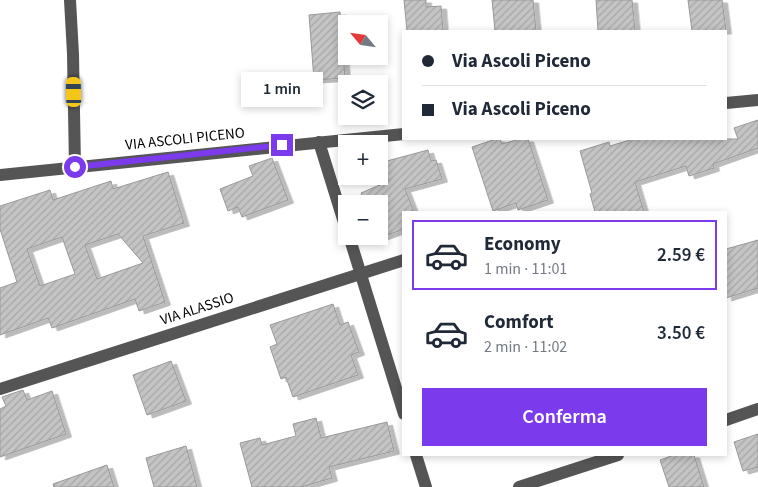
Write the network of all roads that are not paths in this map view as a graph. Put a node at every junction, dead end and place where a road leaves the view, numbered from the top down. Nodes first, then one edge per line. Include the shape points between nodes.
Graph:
1 (70, 0) edge
2 (758, 100) edge
3 (727, 103) edge
4 (402, 134) edge
5 (319, 142) junction
6 (75, 167) junction
7 (0, 175) edge
8 (338, 203) edge
9 (352, 245) edge
10 (402, 261) edge
11 (360, 274) junction
12 (0, 389) edge
13 (402, 408) edge
14 (758, 409) edge
15 (727, 420) edge
16 (416, 456) edge
17 (615, 456) edge
18 (426, 487) edge
19 (519, 487) edge

1 - 6 street
2 - 3 street
4 - 5 street, VIA ASCOLI PICENO
5 - 6 street, VIA ASCOLI PICENO
5 - 8 street
6 - 7 street, VIA ASCOLI PICENO
9 - 11 street
10 - 11 street, VIA ALASSIO
11 - 12 street, VIA ALASSIO
11 - 13 street
14 - 15 street
16 - 18 street
17 - 19 street

